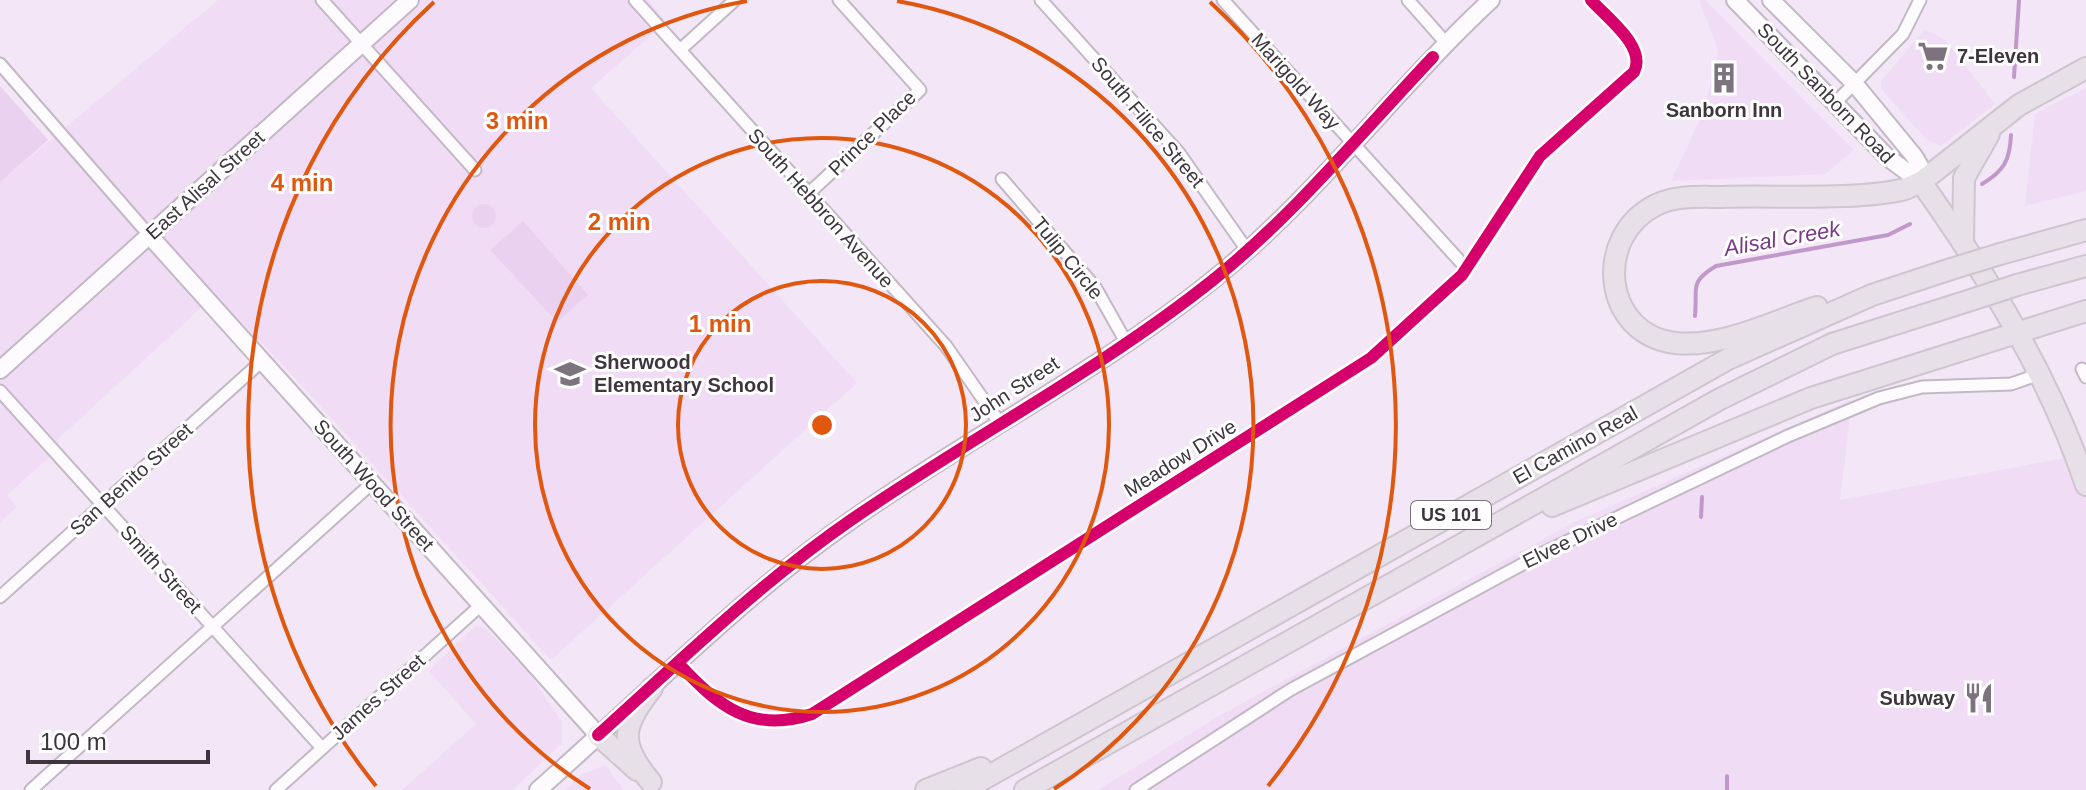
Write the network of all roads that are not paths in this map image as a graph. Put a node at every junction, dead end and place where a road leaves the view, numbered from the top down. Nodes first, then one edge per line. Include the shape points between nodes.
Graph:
1 (322, 0) edge
2 (410, 0) edge
3 (635, 0) edge
4 (735, 0) edge
5 (839, 0) edge
6 (1041, 0) edge
7 (1223, 0) edge
8 (1408, 0) edge
9 (1491, 0) edge
10 (1591, 0) edge
11 (1735, 0) edge
12 (1771, 0) edge
13 (1920, 0) edge
14 (361, 43) junction
15 (1446, 43) junction
16 (680, 50) junction
17 (0, 64) edge
18 (2086, 68) edge
19 (1854, 83) junction
20 (1836, 102) junction
21 (1997, 120) junction
22 (1354, 145) junction
23 (475, 170) dead end
24 (1002, 179) dead end
25 (1921, 182) junction
26 (808, 194) junction
27 (2086, 230) edge
28 (149, 235) junction
29 (1963, 243) junction
30 (1247, 250) junction
31 (2086, 266) edge
32 (1467, 269) junction
33 (1872, 295) junction
34 (2086, 311) edge
35 (2016, 331) junction
36 (1126, 342) junction
37 (262, 361) junction
38 (0, 370) edge
39 (2037, 375) junction
40 (0, 391) edge
41 (999, 422) junction
42 (371, 484) junction
43 (2086, 485) edge
44 (103, 504) junction
45 (1506, 521) junction
46 (0, 597) edge
47 (481, 605) junction
48 (212, 626) junction
49 (679, 664) junction
50 (652, 688) junction
51 (598, 735) junction
52 (1048, 741) junction
53 (322, 748) junction
54 (651, 787) edge
55 (31, 790) edge
56 (276, 790) edge
57 (538, 790) edge
58 (926, 790) edge
59 (964, 790) edge
60 (1025, 790) edge
61 (1136, 790) edge

1 - 14 street
2 - 14 main road, East Alisal Street
3 - 16 street, South Hebbron Avenue
4 - 16 street
5 - 26 street, Prince Place via 920,90
6 - 30 street, South Filice Street via 1179,153
7 - 22 street, Marigold Way
8 - 15 street
9 - 15 main road, John Street
10 - 32 street, Meadow Drive via 1635,51 1638,63 1630,77 1532,165
11 - 20 main road, South Sanborn Road
12 - 19 main road, South Sanborn Road
13 - 19 street via 1903,34
14 - 23 street
14 - 28 main road, East Alisal Street
15 - 22 main road, John Street
16 - 26 street, South Hebbron Avenue
17 - 28 street
18 - 21 highway
19 - 20 street
19 - 25 main road, South Sanborn Road via 1914,156
20 - 25 main road, South Sanborn Road via 1887,157
21 - 25 highway
21 - 29 highway via 1964,178
22 - 30 main road, John Street
22 - 32 street, Marigold Way
24 - 36 street, Tulip Circle via 1095,287
25 - 29 highway, South Sanborn Road
25 - 33 highway via 1892,192 1672,199 1633,221 1613,259 1614,286 1625,312 1647,333 1675,343 1711,341
26 - 41 street, South Hebbron Avenue via 955,357
27 - 33 highway, El Camino Real / US 101, bridge
28 - 37 main road, South Wood Street
28 - 38 main road, East Alisal Street
29 - 35 highway, South Sanborn Road
30 - 36 main road, John Street
31 - 45 highway, El Camino Real / US 101, bridge via 1832,344 1720,399
32 - 49 street, Meadow Drive via 1418,319 1338,382 823,709 793,719 747,717 713,700
33 - 52 highway, El Camino Real / US 101 via 1728,359
34 - 35 highway
35 - 39 highway, South Sanborn Road
35 - 45 highway via 1811,398 1560,504
36 - 41 main road, John Street
37 - 42 main road, South Wood Street
37 - 44 street, San Benito Street
39 - 43 highway, South Sanborn Road
39 - 61 street, Elvee Drive via 2011,384 1922,387 1879,398 1759,449 1543,553 1290,690
40 - 44 street, Smith Street
41 - 49 main road, John Street via 848,522
42 - 47 main road, South Wood Street
42 - 48 street
44 - 46 street, San Benito Street
44 - 48 street, Smith Street
45 - 60 highway, El Camino Real / US 101
47 - 51 main road, South Wood Street
47 - 53 street, James Street
48 - 53 street, Smith Street
48 - 55 street
49 - 50 main road, John Street
50 - 51 main road, John Street
50 - 54 highway via 626,732
51 - 54 highway
51 - 57 main road, John Street
52 - 58 highway
52 - 59 highway, El Camino Real / US 101
53 - 56 street, James Street

